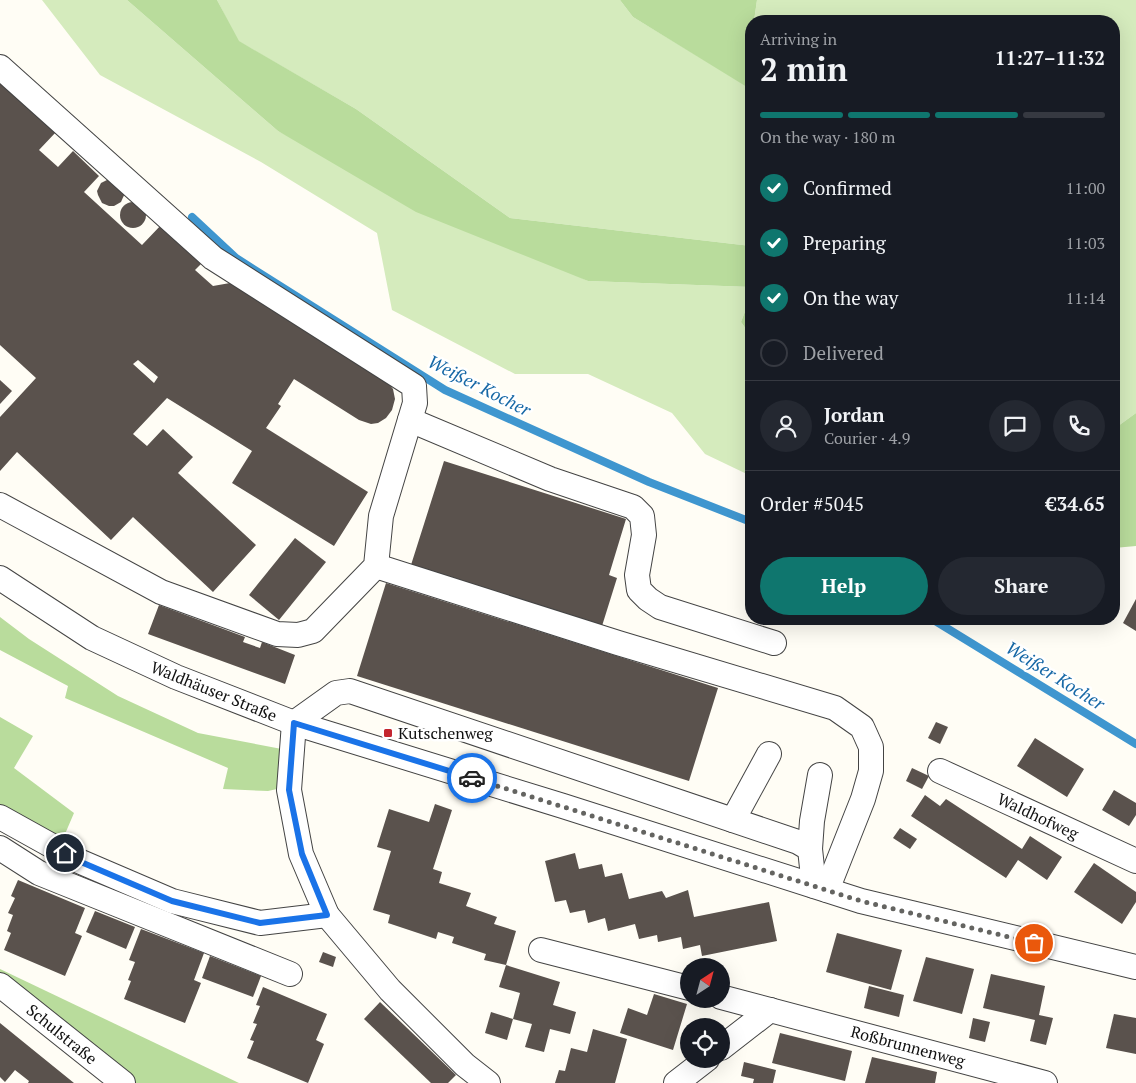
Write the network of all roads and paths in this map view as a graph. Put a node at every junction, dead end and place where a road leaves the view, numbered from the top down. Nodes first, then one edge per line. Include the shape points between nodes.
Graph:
1 (0, 67) edge
2 (410, 420) junction
3 (0, 505) edge
4 (376, 566) junction
5 (0, 578) edge
6 (774, 643) dead end
7 (294, 723) junction
8 (769, 754) dead end
9 (940, 771) dead end
10 (820, 775) dead end
11 (0, 817) edge
12 (733, 820) junction
13 (0, 848) edge
14 (810, 849) junction
15 (1136, 861) edge
16 (820, 888) junction
17 (327, 915) junction
18 (541, 950) dead end
19 (1136, 967) edge
20 (290, 974) dead end
21 (0, 985) edge
22 (680, 986) edge
23 (730, 999) edge
24 (770, 1010) junction
25 (730, 1041) edge
26 (695, 1068) edge
27 (123, 1083) edge
28 (488, 1083) edge
29 (676, 1083) edge
30 (1045, 1083) edge

1 - 2 street via 213,258 414,386 415,403
2 - 4 street via 381,516
2 - 6 street via 550,479 633,507 642,516 644,535 639,590 648,599 660,607
3 - 4 street via 160,592 277,634 298,635 313,631
4 - 16 street via 836,708 862,727 871,747 871,771 863,799
5 - 7 street, Waldhäuser Straße via 92,638 176,677
7 - 12 street via 336,693 350,691
7 - 16 street, Waldhäuser Straße
7 - 17 street via 289,790 302,854
8 - 12 street
9 - 15 street, Waldhofweg
10 - 14 street
11 - 17 street via 81,862 172,901 260,923
12 - 14 street
13 - 20 street via 39,873
14 - 16 street
16 - 19 street, Waldhäuser Straße
17 - 28 street via 390,990 465,1065
18 - 22 street
21 - 27 street, Schulstraße
23 - 24 street, Roßbrunnenweg
24 - 25 street
24 - 30 street, Roßbrunnenweg
26 - 29 street

